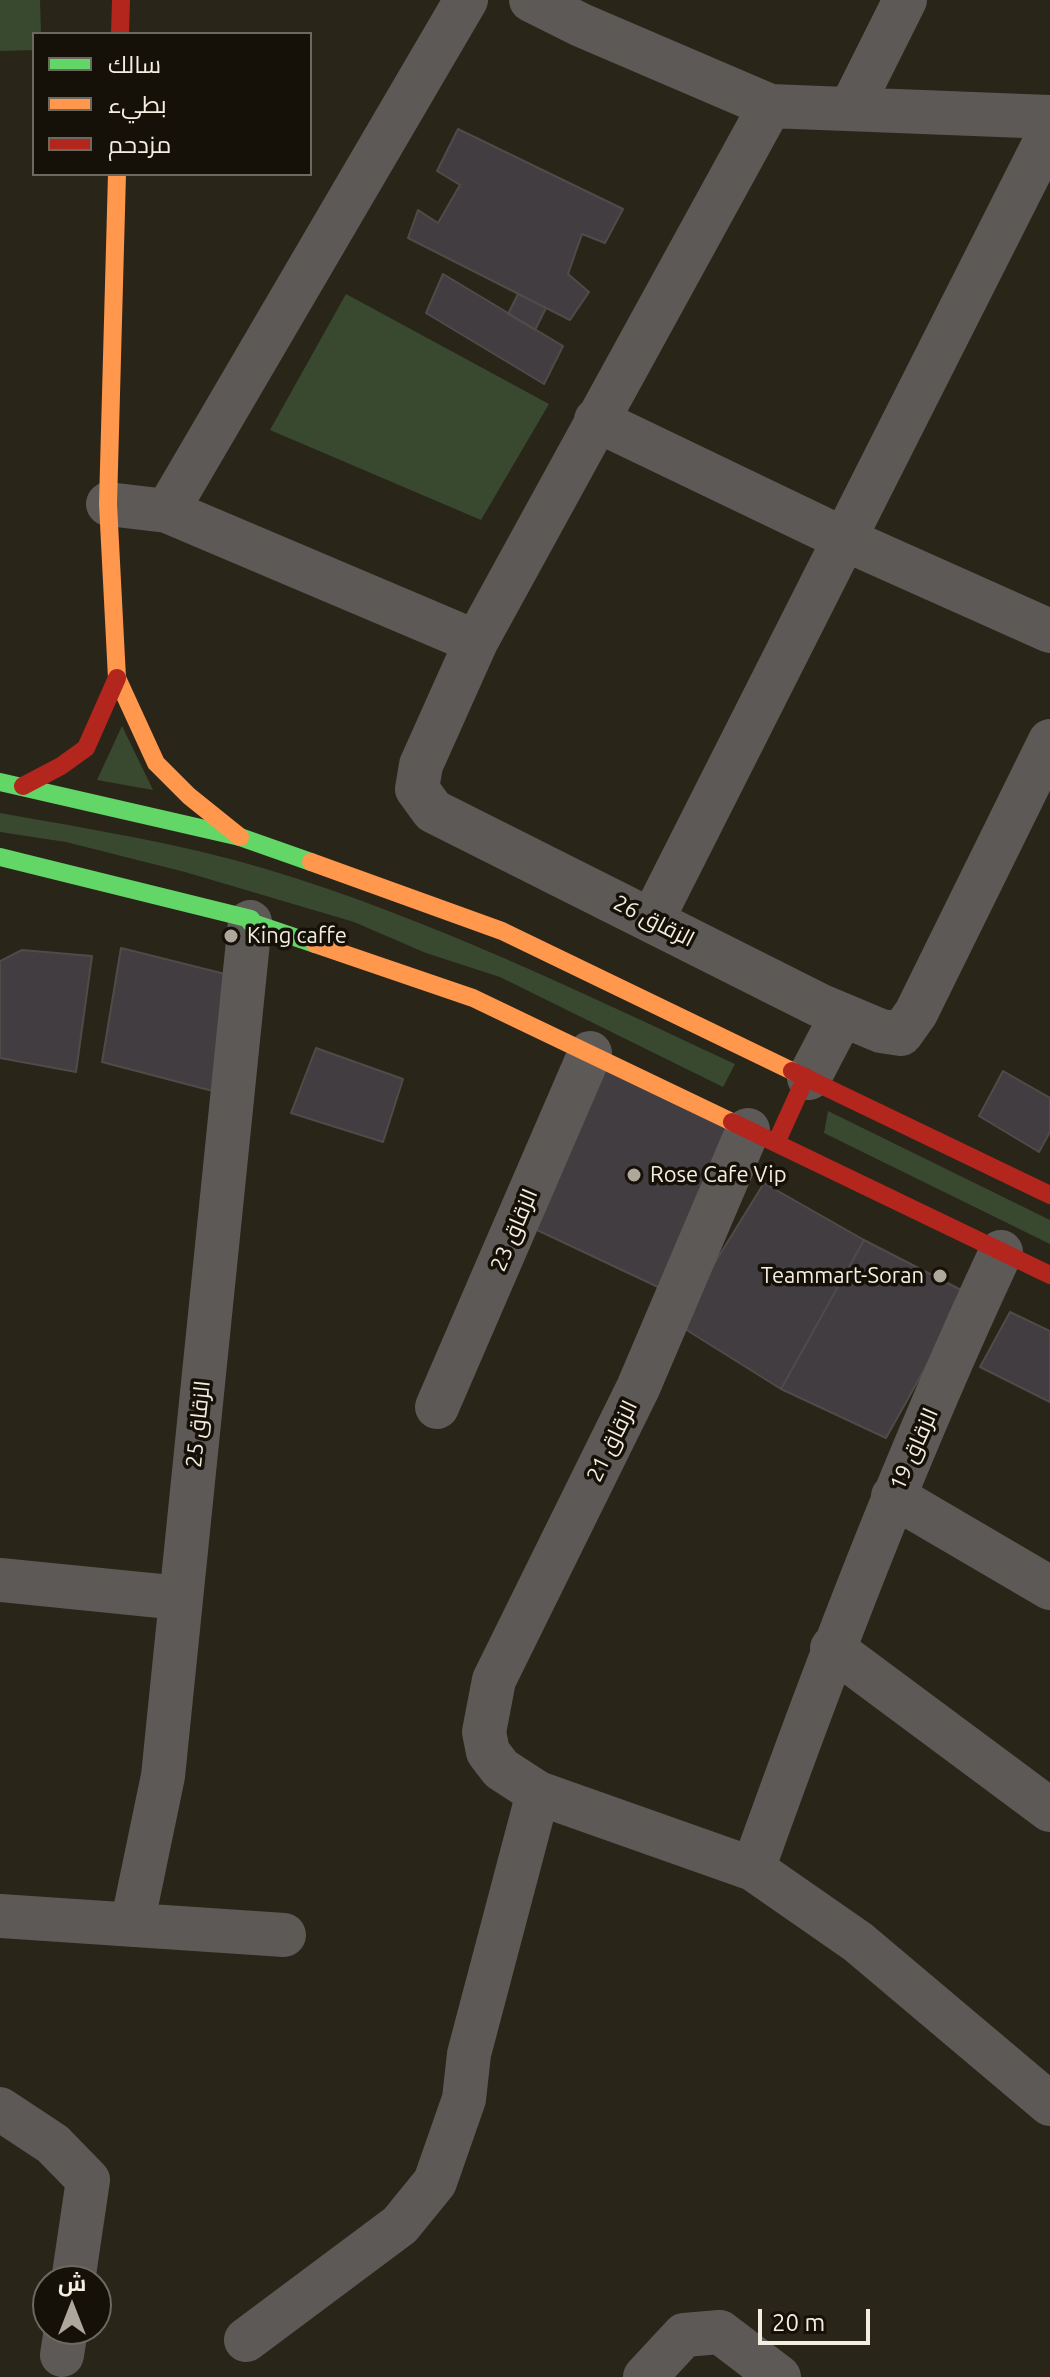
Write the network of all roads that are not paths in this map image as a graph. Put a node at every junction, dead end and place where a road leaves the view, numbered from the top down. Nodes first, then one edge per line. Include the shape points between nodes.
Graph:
1 (121, 0) edge
2 (466, 0) edge
3 (531, 0) edge
4 (905, 0) edge
5 (587, 12) edge
6 (120, 32) edge
7 (770, 106) junction
8 (851, 108) junction
9 (1050, 117) edge
10 (1050, 132) edge
11 (117, 176) edge
12 (596, 420) junction
13 (108, 504) junction
14 (167, 511) junction
15 (844, 539) junction
16 (1050, 631) edge
17 (476, 642) junction
18 (117, 678) junction
19 (1050, 741) edge
20 (0, 782) edge
21 (23, 786) junction
22 (1040, 789) edge
23 (240, 837) junction
24 (0, 857) edge
25 (652, 920) junction
26 (250, 922) junction
27 (842, 1015) junction
28 (590, 1053) junction
29 (808, 1078) junction
30 (762, 1136) junction
31 (1050, 1195) edge
32 (1001, 1252) junction
33 (1050, 1275) edge
34 (437, 1407) dead end
35 (893, 1496) junction
36 (0, 1580) edge
37 (1050, 1588) edge
38 (180, 1598) junction
39 (832, 1648) junction
40 (538, 1793) junction
41 (1050, 1810) edge
42 (753, 1869) junction
43 (0, 1916) edge
44 (132, 1925) junction
45 (284, 1935) dead end
46 (1050, 2104) edge
47 (0, 2109) edge
48 (75, 2265) edge
49 (246, 2340) dead end
50 (645, 2377) edge
51 (779, 2377) edge

1 - 6 main road
2 - 14 street
3 - 5 street
4 - 8 street
5 - 7 street
7 - 8 street
7 - 12 street
8 - 9 street
10 - 15 street
11 - 13 main road
12 - 15 street
12 - 17 street
13 - 14 street
13 - 18 main road
14 - 17 street
15 - 16 street
15 - 25 street
17 - 25 street, الزقاق 26 via 421,765 417,789 433,811
18 - 21 main road via 86,748
18 - 23 main road via 156,763
19 - 22 street
20 - 21 main road
21 - 23 main road
22 - 27 street, الزقاق 26 via 901,1034
23 - 29 main road via 502,931
24 - 26 main road
25 - 27 street, الزقاق 26
26 - 28 main road via 473,998
26 - 38 street, الزقاق 25
27 - 29 street
28 - 30 main road
28 - 34 street, الزقاق 23
29 - 30 main road
29 - 31 main road
30 - 32 main road
30 - 40 street, الزقاق 21 via 494,1680 484,1732 488,1752 501,1769
32 - 33 main road
32 - 35 street, الزقاق 19
35 - 37 street
35 - 39 street, الزقاق 19
36 - 38 street
38 - 44 street, الزقاق 25 via 163,1776
39 - 41 street
39 - 42 street, الزقاق 19
40 - 42 street
40 - 49 street via 469,2054 464,2099 435,2182 400,2225
42 - 46 street via 858,1942
43 - 44 street
44 - 45 street
47 - 48 street via 53,2144 88,2180
50 - 51 street via 684,2335 720,2332

